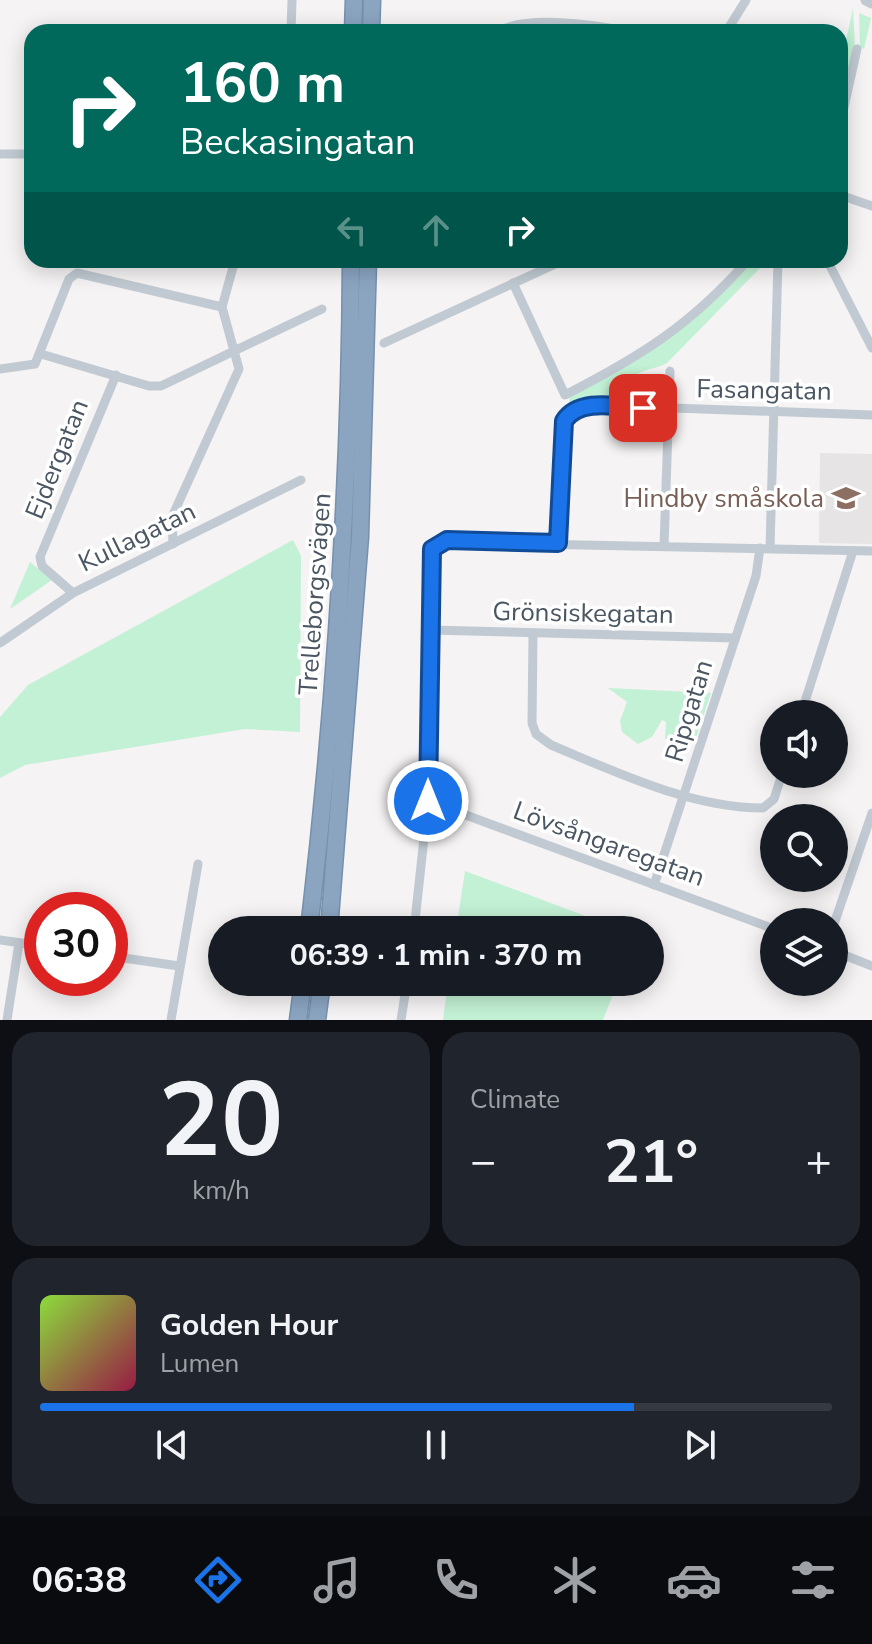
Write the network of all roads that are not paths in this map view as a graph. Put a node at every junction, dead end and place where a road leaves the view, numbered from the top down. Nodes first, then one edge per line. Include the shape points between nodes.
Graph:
1 (292, 0) edge
2 (354, 0) edge
3 (372, 0) edge
4 (746, 0) edge
5 (866, 0) edge
6 (872, 3) edge
7 (291, 24) edge
8 (353, 24) edge
9 (371, 24) edge
10 (529, 24) edge
11 (551, 24) edge
12 (731, 24) edge
13 (857, 49) dead end
14 (848, 89) edge
15 (0, 154) edge
16 (24, 154) edge
17 (848, 198) edge
18 (872, 206) edge
19 (233, 268) edge
20 (351, 268) edge
21 (368, 268) edge
22 (546, 268) edge
23 (741, 268) edge
24 (778, 268) edge
25 (831, 268) edge
26 (513, 283) junction
27 (222, 307) junction
28 (322, 309) dead end
29 (384, 343) dead end
30 (872, 348) edge
31 (236, 350) junction
32 (41, 354) junction
33 (0, 369) edge
34 (670, 371) dead end
35 (116, 375) junction
36 (668, 410) junction
37 (774, 412) junction
38 (872, 415) edge
39 (301, 480) dead end
40 (558, 543) junction
41 (173, 544) junction
42 (664, 546) junction
43 (765, 548) junction
44 (853, 551) junction
45 (872, 551) edge
46 (73, 593) junction
47 (429, 630) junction
48 (4, 632) edge
49 (533, 634) junction
50 (735, 638) junction
51 (0, 643) edge
52 (805, 700) edge
53 (778, 788) edge
54 (686, 795) junction
55 (428, 801) junction
56 (872, 813) edge
57 (198, 864) dead end
58 (654, 885) junction
59 (839, 908) edge
60 (310, 916) edge
61 (330, 916) edge
62 (416, 916) edge
63 (760, 924) edge
64 (0, 940) edge
65 (19, 943) junction
66 (24, 944) edge
67 (848, 957) edge
68 (128, 959) edge
69 (179, 966) junction
70 (872, 966) edge
71 (301, 996) edge
72 (320, 996) edge
73 (405, 996) edge
74 (7, 1020) edge
75 (171, 1020) edge
76 (298, 1020) edge
77 (317, 1020) edge
78 (401, 1020) edge

1 - 7 street
2 - 8 highway
3 - 9 highway
4 - 12 street
5 - 6 street
10 - 11 street
13 - 14 street
15 - 16 street
17 - 18 street
19 - 27 street
20 - 60 highway, Trelleborgsvägen via 343,548
21 - 61 highway, Trelleborgsvägen via 360,537
22 - 26 street
23 - 26 street via 654,348 565,395
24 - 37 street, Ripgatan
25 - 30 street
26 - 29 street
27 - 31 street
27 - 32 street via 77,273 69,279
28 - 31 street
31 - 35 street via 161,386
31 - 41 street via 239,369 172,517
32 - 33 street via 35,364
32 - 35 street
34 - 36 street
35 - 46 street, Ejdergatan via 40,557 42,566
36 - 37 street, Fasangatan
36 - 40 street, Fasangatan via 589,405 568,414
36 - 42 street
37 - 38 street, Fasangatan
37 - 43 street, Ripgatan
39 - 41 street, Kullagatan
40 - 42 street
40 - 47 street via 439,542 432,549
41 - 46 street, Kullagatan
42 - 43 street
43 - 44 street
43 - 50 street, Ripgatan
44 - 45 street
44 - 52 street
46 - 48 street, Kullagatan
47 - 49 street, Grönsiskegatan
47 - 55 street
48 - 51 street, Kullagatan
49 - 50 street, Grönsiskegatan
49 - 54 street via 530,683 536,734 571,753
50 - 54 street, Ripgatan
53 - 54 street via 763,808
54 - 58 street, Ripgatan
55 - 58 street, Lövsångaregatan
55 - 62 street
56 - 59 street
57 - 69 street
58 - 63 street, Lövsångaregatan
64 - 65 street
65 - 66 street
65 - 74 street
67 - 70 street
68 - 69 street
69 - 75 street
71 - 76 highway
72 - 77 highway
73 - 78 street

